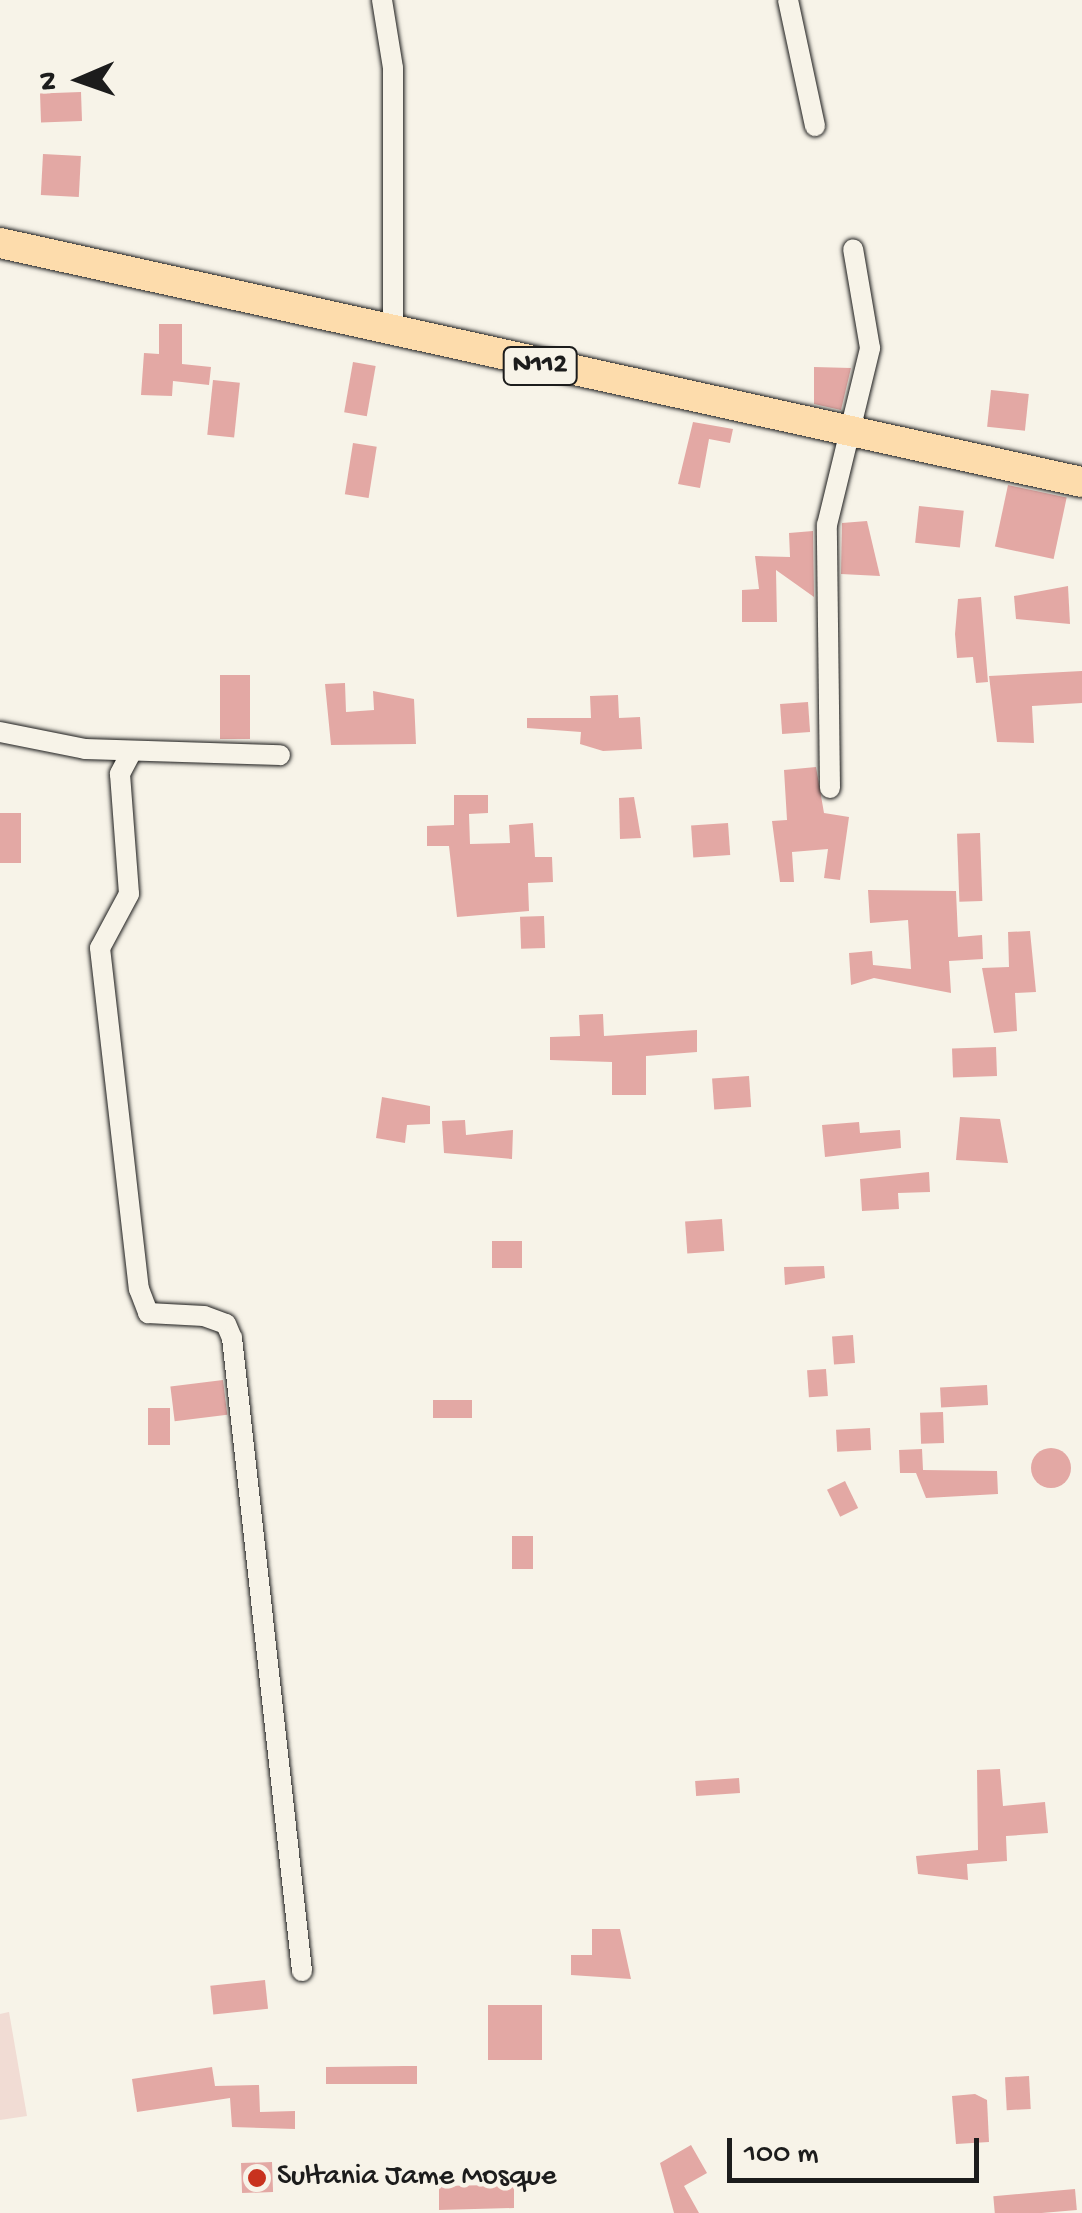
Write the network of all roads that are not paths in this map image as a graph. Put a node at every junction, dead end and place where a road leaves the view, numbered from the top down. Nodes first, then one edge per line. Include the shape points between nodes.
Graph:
1 (382, 0) edge
2 (788, 0) edge
3 (814, 126) dead end
4 (0, 244) edge
5 (853, 249) dead end
6 (393, 333) junction
7 (845, 433) junction
8 (1082, 482) edge
9 (0, 732) edge
10 (132, 751) junction
11 (280, 755) dead end
12 (830, 788) dead end
13 (302, 1970) dead end

1 - 6 street via 393,68
2 - 3 street
4 - 6 highway, N112
5 - 7 street via 870,348 863,397
6 - 7 highway, N112
7 - 8 highway, N112
7 - 12 street via 827,525
9 - 10 street
10 - 11 street
10 - 13 street via 120,774 129,894 100,948 139,1290 148,1314 204,1316 226,1324 232,1338

